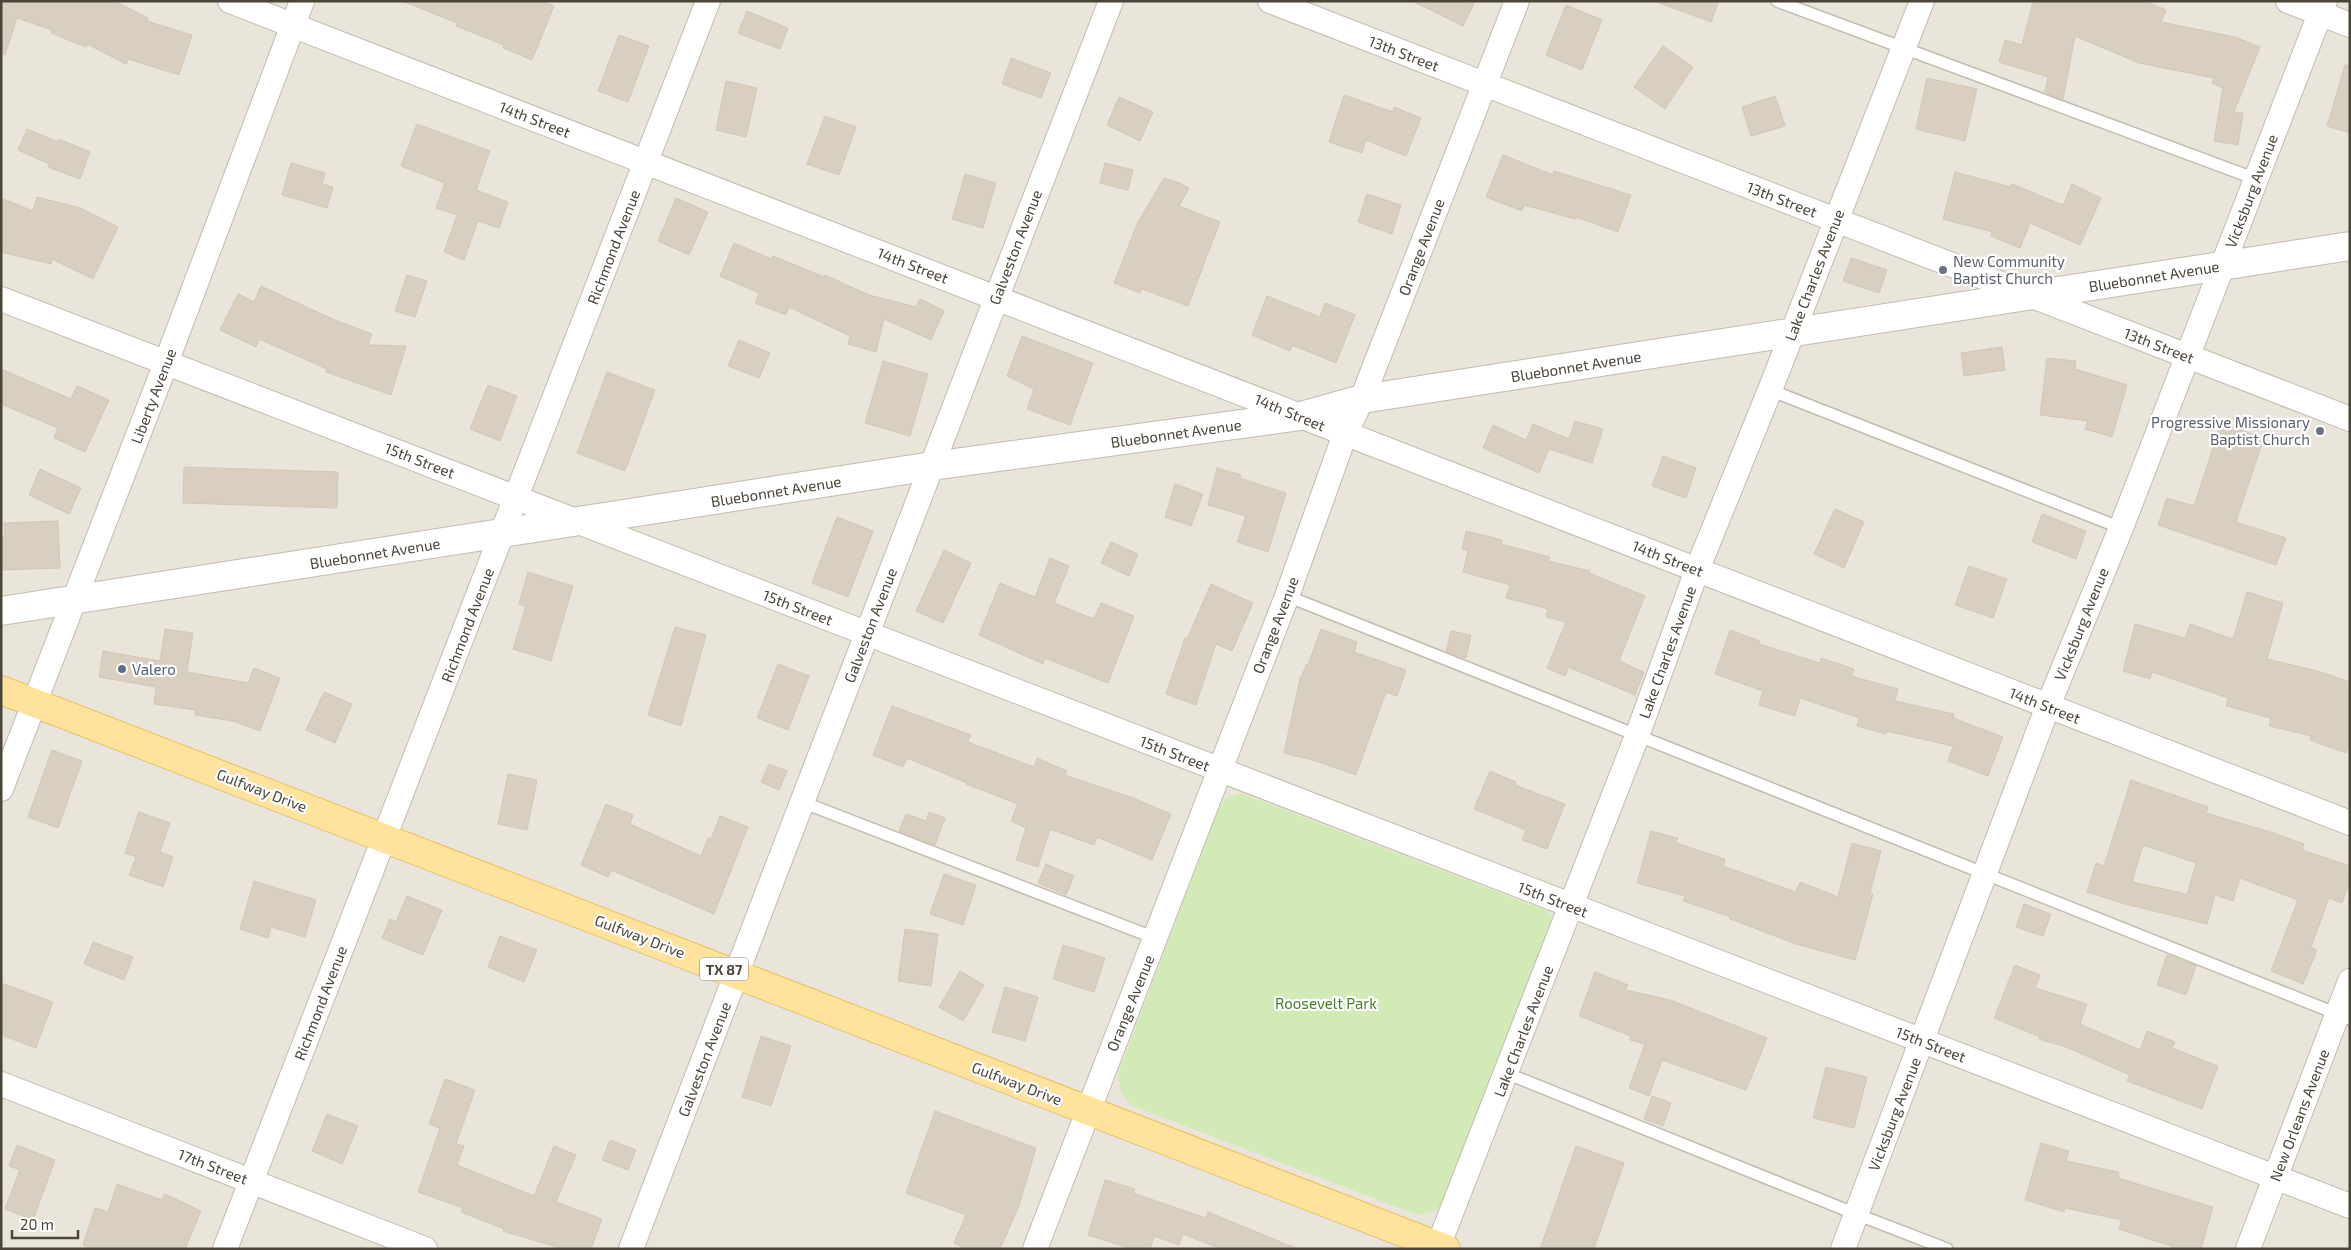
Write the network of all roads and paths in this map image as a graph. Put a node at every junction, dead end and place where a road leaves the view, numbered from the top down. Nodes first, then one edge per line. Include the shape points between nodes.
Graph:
1 (230, 1) edge
2 (302, 1) edge
3 (708, 1) edge
4 (1111, 1) edge
5 (1270, 1) edge
6 (1517, 1) edge
7 (1777, 1) edge
8 (1922, 1) edge
9 (2288, 1) edge
10 (2323, 8) edge
11 (293, 25) junction
12 (2350, 25) edge
13 (1902, 49) junction
14 (1485, 84) junction
15 (646, 162) junction
16 (2256, 179) junction
17 (1836, 220) junction
18 (2350, 246) edge
19 (2223, 266) junction
20 (2030, 295) junction
21 (995, 297) junction
22 (1, 299) edge
23 (1792, 333) junction
24 (2188, 356) junction
25 (166, 363) junction
26 (1770, 390) junction
27 (1362, 399) junction
28 (1301, 416) junction
29 (2350, 419) edge
30 (1345, 434) junction
31 (932, 466) junction
32 (518, 497) junction
33 (578, 522) junction
34 (2121, 528) junction
35 (503, 534) junction
36 (1697, 570) junction
37 (1286, 596) junction
38 (75, 600) junction
39 (1, 611) edge
40 (867, 634) junction
41 (1, 690) edge
42 (34, 703) junction
43 (2048, 706) junction
44 (1637, 736) junction
45 (1220, 770) junction
46 (1, 789) edge
47 (802, 802) junction
48 (2350, 823) edge
49 (384, 837) junction
50 (1986, 874) junction
51 (1572, 906) junction
52 (1155, 938) junction
53 (737, 974) junction
54 (2350, 981) edge
55 (2344, 1016) edge
56 (1922, 1040) junction
57 (1506, 1073) junction
58 (1, 1084) edge
59 (1088, 1110) junction
60 (2275, 1177) junction
61 (252, 1181) junction
62 (2350, 1206) edge
63 (1856, 1214) junction
64 (1440, 1248) edge
65 (226, 1249) edge
66 (425, 1249) edge
67 (631, 1249) edge
68 (1035, 1249) edge
69 (1843, 1249) edge
70 (1947, 1249) edge
71 (2248, 1249) edge

1 - 11 street, 14th Street
2 - 11 street, Liberty Avenue
3 - 15 street, Richmond Avenue
4 - 21 street, Galveston Avenue
5 - 14 street, 13th Street
6 - 14 street, Orange Avenue
7 - 13 lane
8 - 13 street, Lake Charles Avenue
9 - 10 street
10 - 12 street
10 - 16 street, Vicksburg Avenue
11 - 15 street, 14th Street
11 - 25 street, Liberty Avenue
13 - 16 lane
13 - 17 street, Lake Charles Avenue
14 - 17 street, 13th Street
14 - 27 street, Orange Avenue
15 - 21 street, 14th Street
15 - 32 street, Richmond Avenue
16 - 19 street, Vicksburg Avenue
17 - 20 street, 13th Street
17 - 23 street, Lake Charles Avenue
18 - 19 street, Bluebonnet Avenue
19 - 20 street, Bluebonnet Avenue
19 - 24 street, Vicksburg Avenue
20 - 23 street, Bluebonnet Avenue
20 - 24 street, 13th Street
21 - 28 street, 14th Street
21 - 31 street, Galveston Avenue
22 - 25 street, 15th Street
23 - 26 street, Lake Charles Avenue
23 - 27 street, Bluebonnet Avenue
24 - 29 street, 13th Street
24 - 34 street, Vicksburg Avenue
25 - 32 street, 15th Street
25 - 38 street, Liberty Avenue
26 - 34 lane
26 - 36 street, Lake Charles Avenue
27 - 28 street, Bluebonnet Avenue
27 - 30 street, Orange Avenue
28 - 30 street, 14th Street
28 - 31 street, Bluebonnet Avenue
30 - 36 street, 14th Street
30 - 37 street, Orange Avenue
31 - 33 street, Bluebonnet Avenue
31 - 40 street, Galveston Avenue
32 - 33 street, 15th Street
32 - 35 street, Richmond Avenue
33 - 35 street, Bluebonnet Avenue
33 - 40 street, 15th Street
34 - 43 street, Vicksburg Avenue
35 - 38 street, Bluebonnet Avenue
35 - 49 street, Richmond Avenue
36 - 43 street, 14th Street
36 - 44 street, Lake Charles Avenue
37 - 44 lane
37 - 45 street, Orange Avenue
38 - 39 street, Bluebonnet Avenue
38 - 42 street, Liberty Avenue
40 - 45 street, 15th Street
40 - 47 street, Galveston Avenue
41 - 42 main road, Gulfway Drive / TX 87
42 - 46 street, Liberty Avenue
42 - 49 main road, Gulfway Drive / TX 87
43 - 48 street, 14th Street
43 - 50 street, Vicksburg Avenue
44 - 50 lane
44 - 51 street, Lake Charles Avenue
45 - 51 street, 15th Street
45 - 52 street, Orange Avenue
47 - 52 lane
47 - 53 street, Galveston Avenue
49 - 53 main road, Gulfway Drive / TX 87
49 - 61 street, Richmond Avenue
50 - 55 lane
50 - 56 street, Vicksburg Avenue
51 - 56 street, 15th Street
51 - 57 street, Lake Charles Avenue
52 - 59 street, Orange Avenue
53 - 59 main road, Gulfway Drive / TX 87
53 - 67 street, Galveston Avenue
54 - 55 street, New Orleans Avenue
55 - 60 street, New Orleans Avenue
56 - 60 street, 15th Street
56 - 63 street, Vicksburg Avenue
57 - 63 lane
57 - 64 street, Lake Charles Avenue
58 - 61 street, 17th Street
59 - 64 main road, Gulfway Drive / TX 87
59 - 68 street, Orange Avenue
60 - 62 street, 15th Street
60 - 71 street, New Orleans Avenue
61 - 65 street, Richmond Avenue
61 - 66 street, 17th Street
63 - 69 street, Vicksburg Avenue
63 - 70 lane

